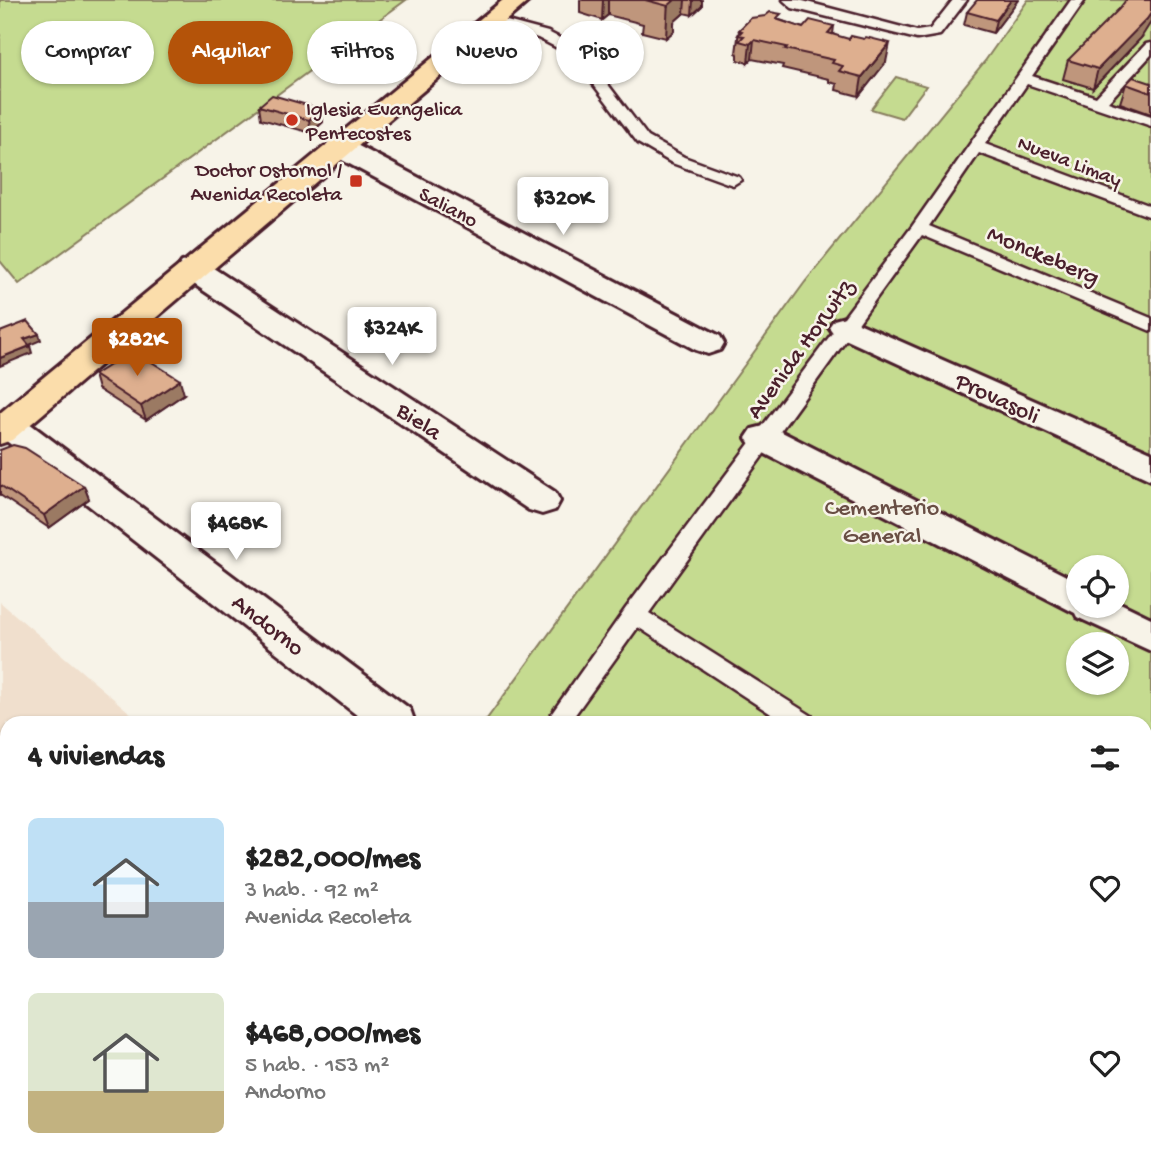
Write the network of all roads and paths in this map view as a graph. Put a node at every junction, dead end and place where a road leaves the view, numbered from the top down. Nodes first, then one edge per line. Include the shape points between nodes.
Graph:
1 (518, 0) edge
2 (790, 0) edge
3 (960, 0) edge
4 (1077, 0) edge
5 (490, 11) edge
6 (1151, 47) edge
7 (1025, 78) junction
8 (1099, 103) junction
9 (1151, 121) edge
10 (975, 146) junction
11 (339, 147) junction
12 (733, 180) dead end
13 (1151, 212) edge
14 (919, 228) junction
15 (193, 269) junction
16 (1151, 325) edge
17 (845, 327) junction
18 (708, 343) dead end
19 (3, 419) edge
20 (764, 438) junction
21 (1151, 467) edge
22 (542, 501) dead end
23 (1066, 593) edge
24 (634, 614) junction
25 (1115, 618) edge
26 (1151, 636) edge
27 (389, 716) edge
28 (561, 716) edge
29 (793, 716) edge

1 - 5 main road
2 - 3 lane via 917,35 935,32
4 - 7 lane, Avenida Horwitz
5 - 11 main road
5 - 12 lane via 576,52 643,140 678,160
5 - 19 main road
6 - 8 lane
7 - 8 lane
7 - 10 lane, Avenida Horwitz
8 - 9 lane
10 - 13 lane, Nueva Limay
10 - 14 lane, Avenida Horwitz
11 - 15 main road
11 - 18 street, Saliano
14 - 16 lane, Monckeberg
14 - 17 lane, Avenida Horwitz
15 - 19 main road
15 - 22 street, Biela
17 - 20 lane, Avenida Horwitz
17 - 21 street, Provasoli
19 - 27 street, Andorno
20 - 23 street
20 - 24 lane, Avenida Horwitz
24 - 28 lane, Avenida Horwitz
24 - 29 lane
25 - 26 street

